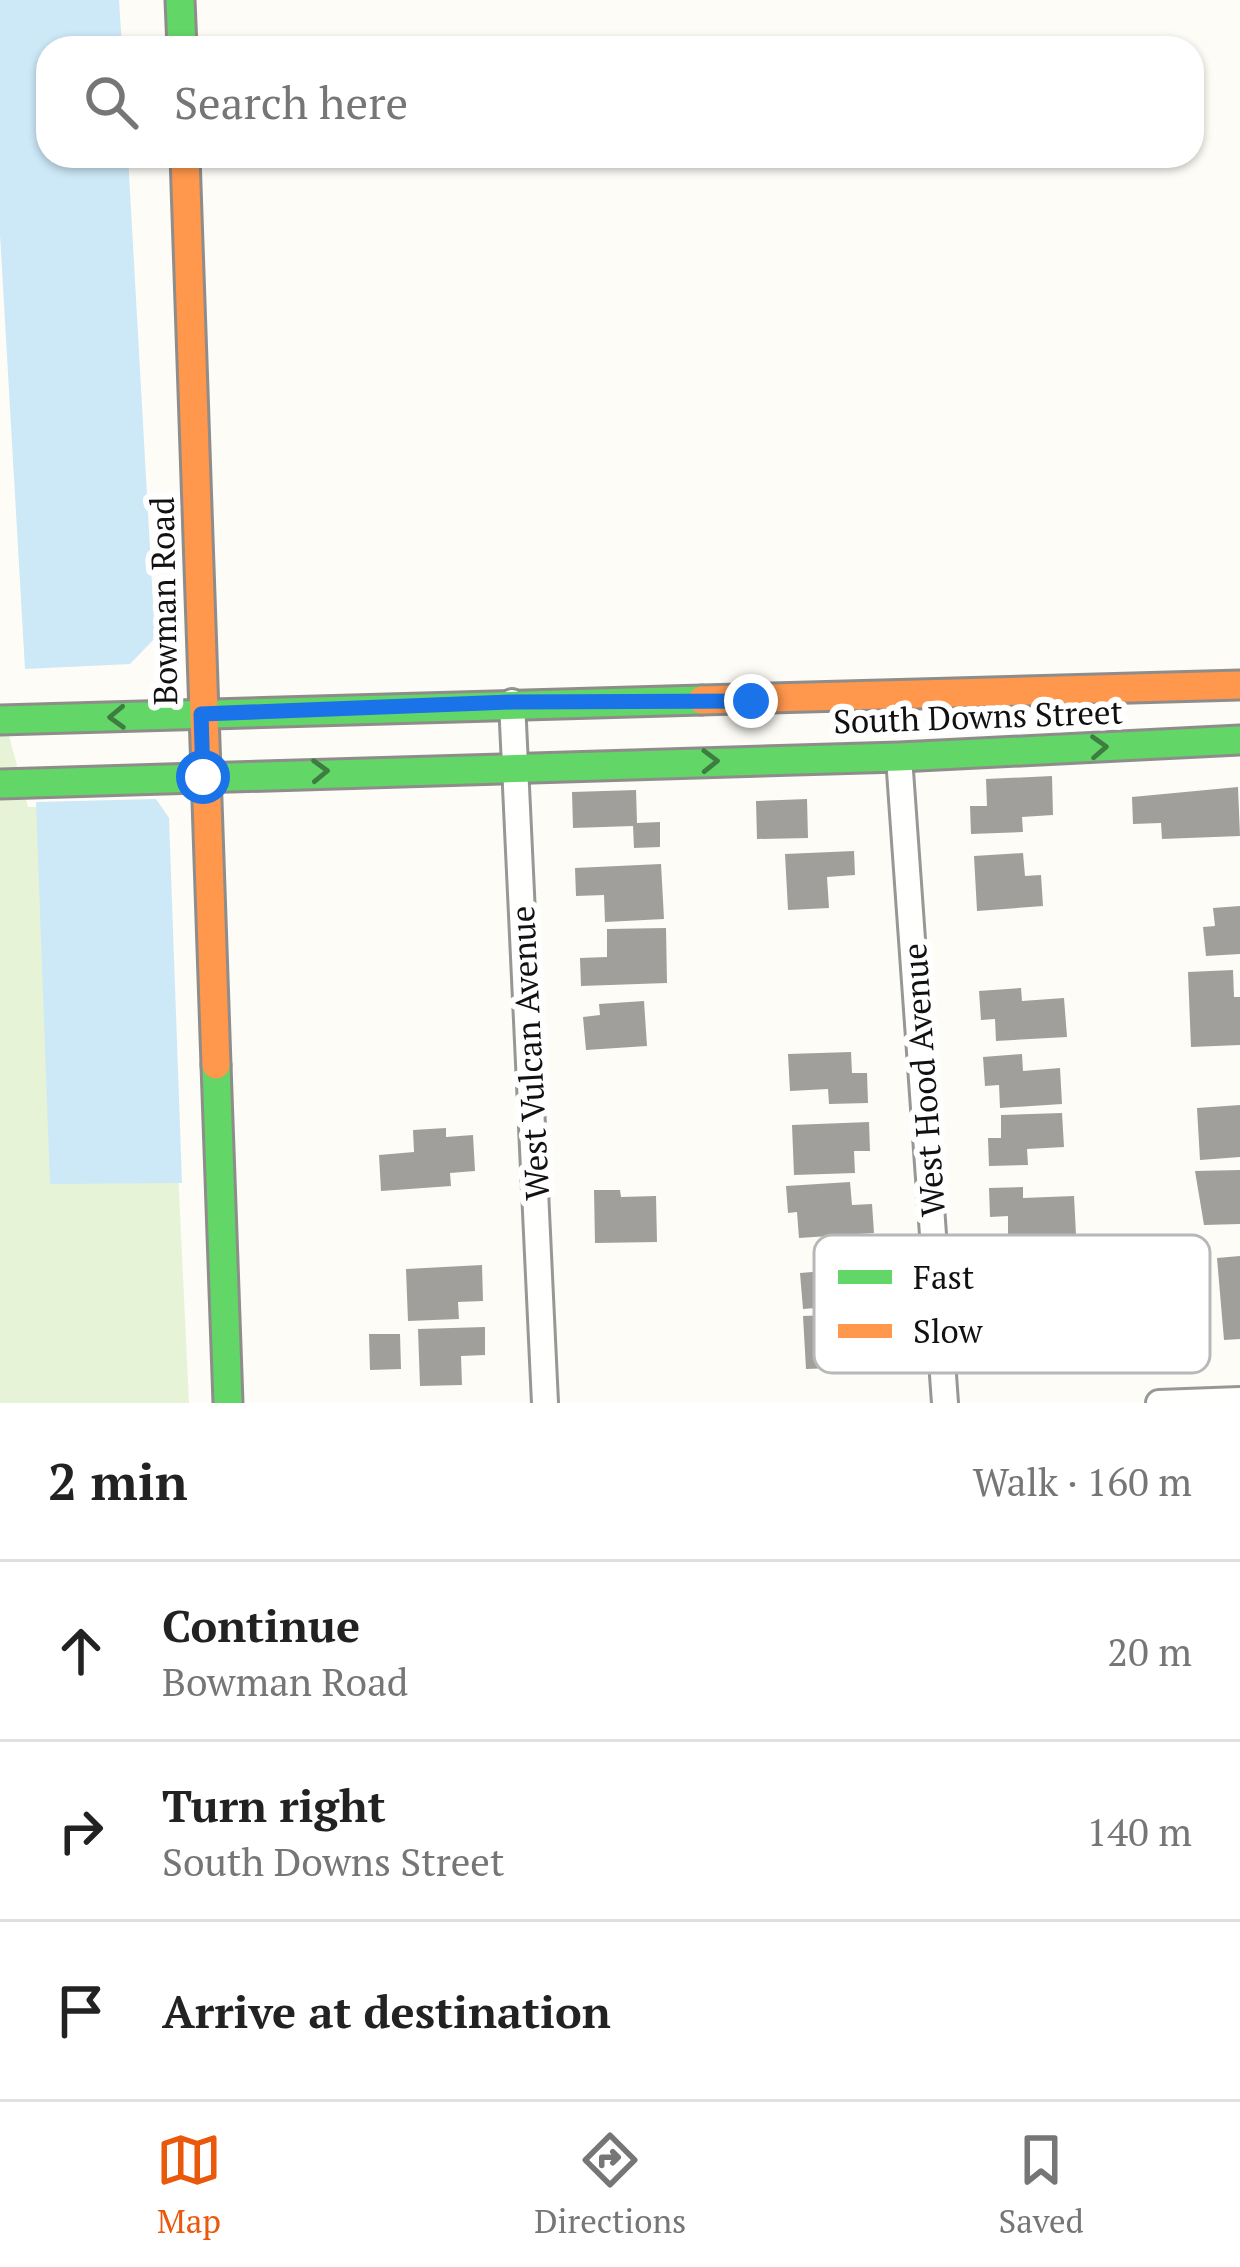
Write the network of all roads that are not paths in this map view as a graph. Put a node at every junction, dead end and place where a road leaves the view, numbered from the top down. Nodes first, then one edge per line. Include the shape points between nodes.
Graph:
1 (180, 0) edge
2 (182, 36) edge
3 (185, 168) edge
4 (1240, 685) edge
5 (512, 702) junction
6 (201, 714) junction
7 (0, 720) edge
8 (1240, 740) edge
9 (899, 757) junction
10 (516, 766) junction
11 (203, 777) junction
12 (0, 784) edge
13 (934, 1235) edge
14 (944, 1373) edge
15 (1240, 1400) edge
16 (228, 1403) edge
17 (545, 1403) edge
18 (946, 1403) edge
19 (1159, 1403) edge

1 - 2 main road
3 - 6 main road, Bowman Road
4 - 5 main road, South Downs Street
5 - 6 main road, South Downs Street
5 - 10 street, West Vulcan Avenue
6 -> 7 main road, South Downs Street
6 - 11 main road, Bowman Road
9 -> 8 main road, South Downs Street
10 -> 9 main road, South Downs Street
9 - 13 street, West Hood Avenue
11 -> 10 main road, South Downs Street
10 - 17 street, West Vulcan Avenue
11 - 12 main road, South Downs Street
11 - 16 main road, Bowman Road
14 - 18 street, West Hood Avenue
15 - 19 street

